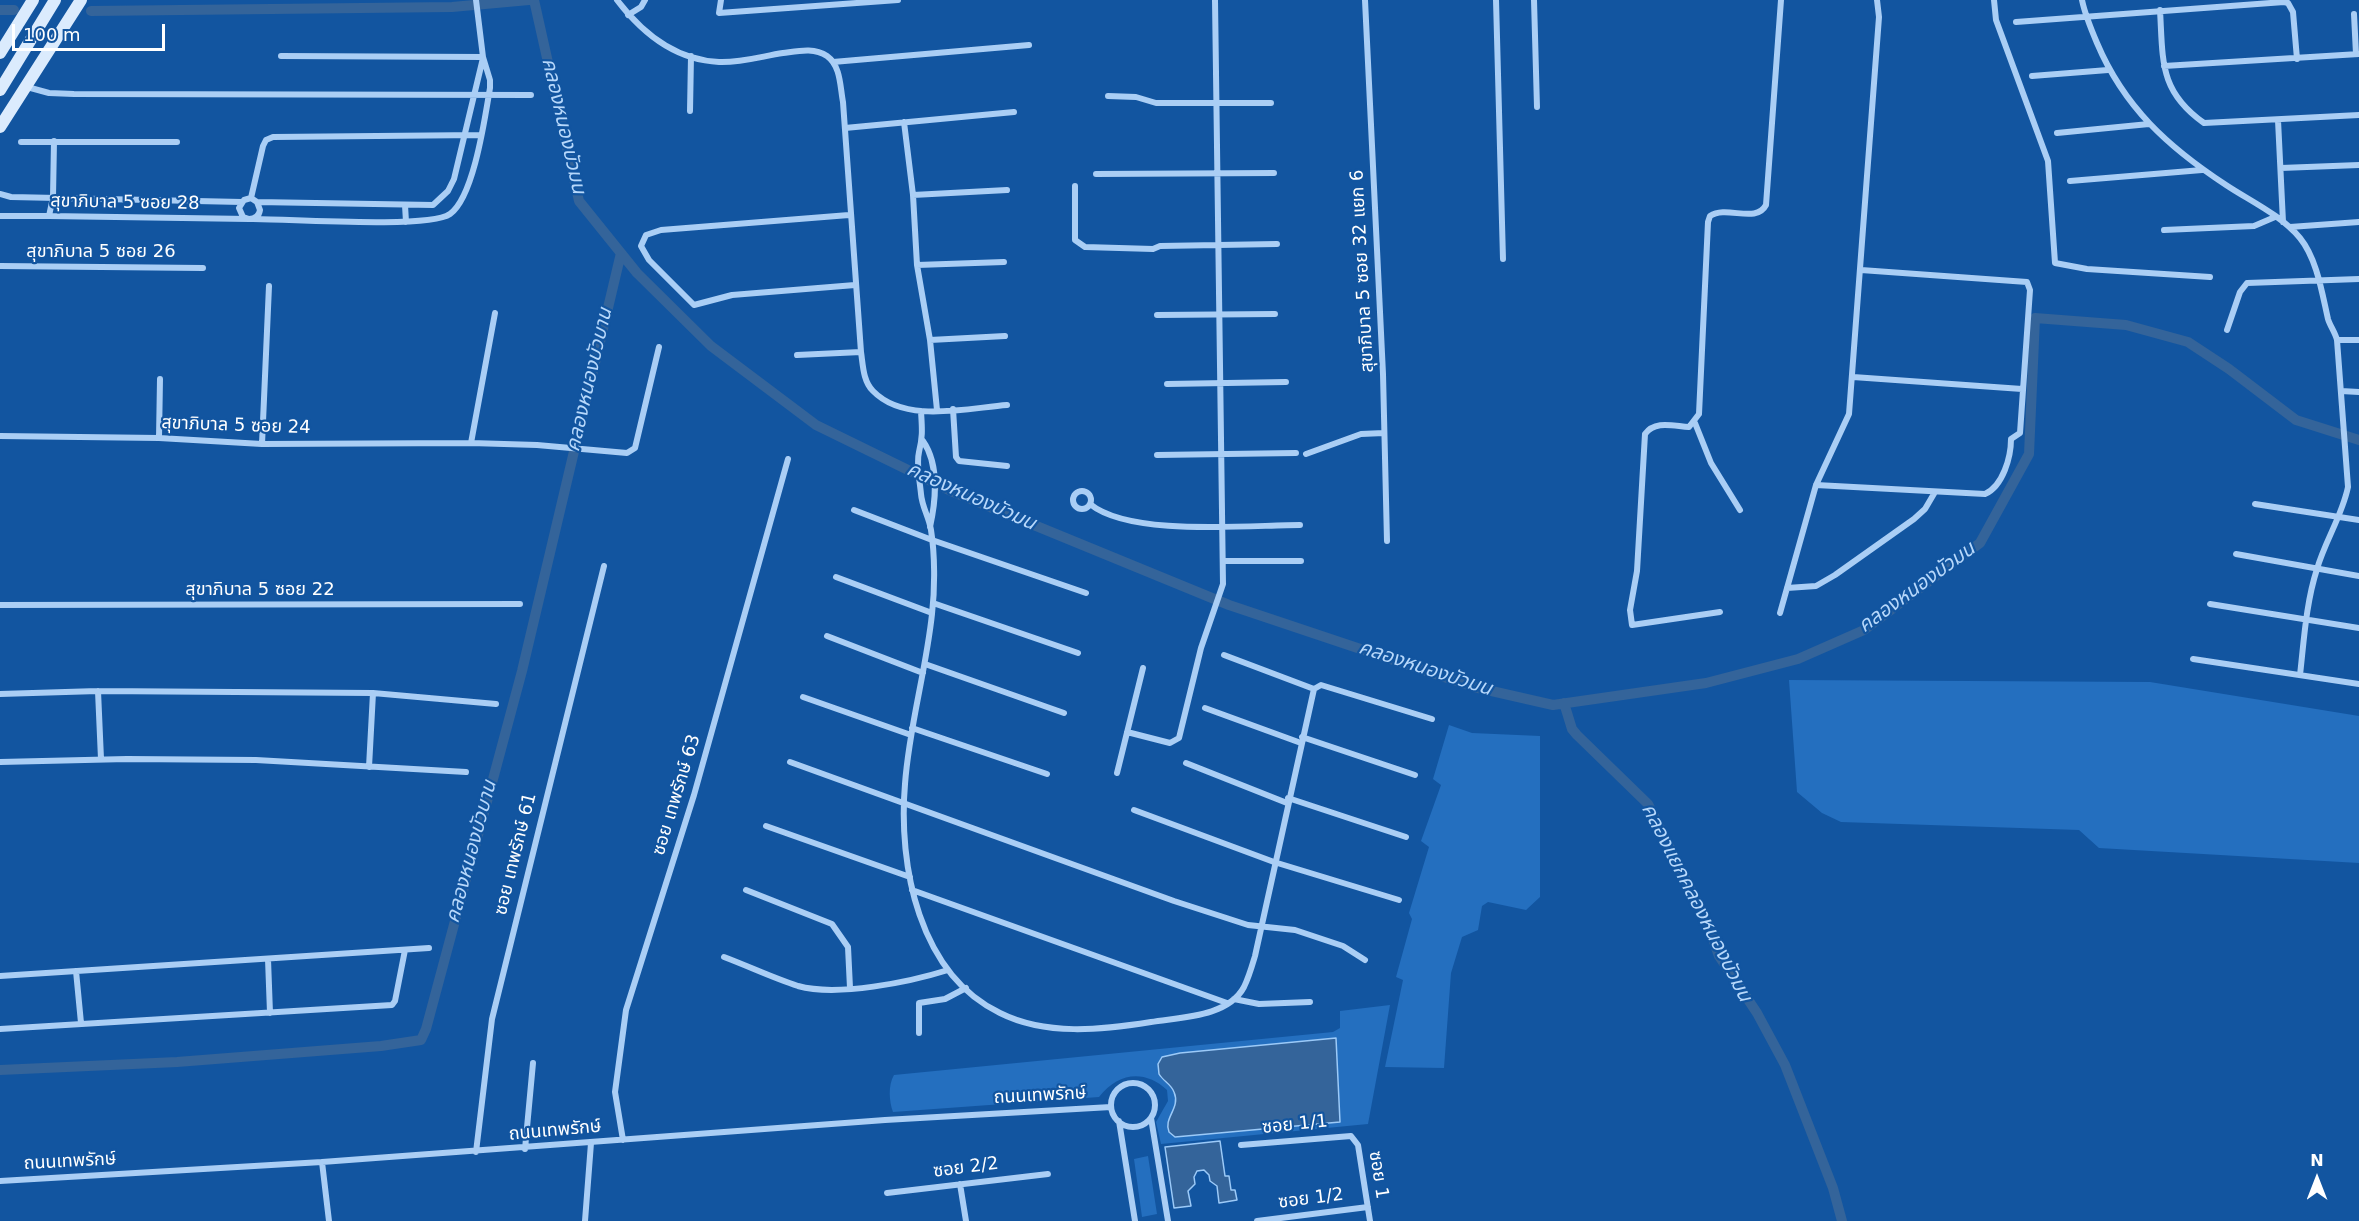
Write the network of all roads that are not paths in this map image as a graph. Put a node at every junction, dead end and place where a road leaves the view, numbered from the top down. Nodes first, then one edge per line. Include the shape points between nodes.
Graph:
1 (33, 0) edge
2 (55, 0) edge
3 (81, 0) edge
4 (476, 0) edge
5 (617, 0) edge
6 (645, 0) edge
7 (721, 0) edge
8 (898, 0) edge
9 (1215, 0) edge
10 (1365, 0) edge
11 (1496, 0) edge
12 (1534, 0) edge
13 (1781, 0) edge
14 (1877, 0) edge
15 (1994, 0) edge
16 (2082, 0) edge
17 (2160, 10) junction
18 (2354, 14) dead end
19 (628, 15) junction
20 (2085, 16) junction
21 (2016, 22) dead end
22 (1029, 45) dead end
23 (0, 53) edge
24 (2357, 54) edge
25 (281, 56) dead end
26 (691, 56) junction
27 (483, 57) junction
28 (2297, 58) junction
29 (833, 62) junction
30 (2164, 66) junction
31 (2108, 70) junction
32 (2032, 76) dead end
33 (476, 80) junction
34 (490, 80) junction
35 (27, 87) junction
36 (0, 90) edge
37 (531, 95) dead end
38 (474, 96) junction
39 (488, 96) junction
40 (1108, 96) dead end
41 (1216, 103) junction
42 (1271, 103) dead end
43 (1537, 107) dead end
44 (690, 111) dead end
45 (1014, 112) dead end
46 (2359, 115) edge
47 (2278, 120) junction
48 (904, 122) junction
49 (2149, 124) junction
50 (0, 127) edge
51 (845, 128) junction
52 (466, 133) junction
53 (2056, 133) dead end
54 (480, 135) junction
55 (54, 141) junction
56 (21, 142) dead end
57 (177, 142) dead end
58 (2359, 165) edge
59 (2281, 168) junction
60 (2202, 170) junction
61 (1274, 173) dead end
62 (1096, 174) dead end
63 (1217, 174) junction
64 (2070, 182) dead end
65 (1075, 186) dead end
66 (1007, 190) dead end
67 (0, 194) edge
68 (913, 195) junction
69 (53, 197) junction
70 (254, 200) junction
71 (242, 202) junction
72 (405, 205) junction
73 (0, 216) edge
74 (49, 216) junction
75 (849, 216) junction
76 (2275, 217) junction
77 (251, 219) junction
78 (406, 222) junction
79 (2283, 222) junction
80 (2359, 222) edge
81 (2290, 227) junction
82 (2164, 231) dead end
83 (1218, 244) junction
84 (1276, 244) dead end
85 (1503, 259) dead end
86 (1004, 262) dead end
87 (917, 265) junction
88 (0, 266) edge
89 (203, 268) dead end
90 (1861, 270) junction
91 (2210, 276) dead end
92 (2359, 279) edge
93 (2318, 282) junction
94 (855, 285) junction
95 (269, 286) dead end
96 (495, 313) dead end
97 (1275, 314) dead end
98 (1157, 315) dead end
99 (1219, 315) junction
100 (2227, 330) dead end
101 (1005, 336) dead end
102 (930, 340) junction
103 (2337, 340) junction
104 (2359, 340) edge
105 (659, 347) dead end
106 (861, 352) junction
107 (797, 355) dead end
108 (1853, 377) junction
109 (160, 379) dead end
110 (1220, 382) junction
111 (1286, 382) dead end
112 (1167, 384) dead end
113 (2022, 389) junction
114 (2341, 391) junction
115 (2359, 392) edge
116 (1007, 405) dead end
117 (953, 409) junction
118 (937, 410) junction
119 (921, 411) junction
120 (1695, 423) junction
121 (1384, 433) junction
122 (0, 436) edge
123 (159, 438) junction
124 (923, 441) junction
125 (471, 443) junction
126 (262, 444) junction
127 (1296, 453) dead end
128 (1157, 454) dead end
129 (1221, 454) junction
130 (1306, 454) dead end
131 (788, 459) dead end
132 (1007, 466) dead end
133 (1816, 485) junction
134 (1935, 492) junction
135 (1090, 504) dead end
136 (2255, 504) dead end
137 (854, 510) dead end
138 (1740, 510) dead end
139 (2339, 517) junction
140 (2359, 520) edge
141 (1222, 525) junction
142 (1300, 525) dead end
143 (930, 527) junction
144 (932, 540) junction
145 (1387, 541) dead end
146 (2236, 554) dead end
147 (1223, 561) junction
148 (1301, 561) dead end
149 (604, 566) dead end
150 (2316, 570) junction
151 (2359, 576) edge
152 (836, 577) dead end
153 (1787, 588) junction
154 (1086, 593) dead end
155 (933, 603) junction
156 (0, 604) edge
157 (520, 604) dead end
158 (2210, 604) dead end
159 (1720, 612) dead end
160 (932, 613) junction
161 (1780, 613) dead end
162 (2306, 620) junction
163 (2359, 628) edge
164 (827, 636) dead end
165 (1078, 653) dead end
166 (1224, 655) dead end
167 (2193, 659) dead end
168 (925, 664) junction
169 (1143, 668) dead end
170 (923, 673) junction
171 (2300, 675) junction
172 (2359, 684) edge
173 (1314, 689) junction
174 (98, 691) junction
175 (373, 693) junction
176 (0, 694) edge
177 (803, 697) dead end
178 (496, 704) dead end
179 (1205, 708) dead end
180 (1064, 713) dead end
181 (1432, 719) dead end
182 (912, 728) junction
183 (1127, 732) junction
184 (911, 735) junction
185 (1302, 740) junction
186 (101, 759) junction
187 (0, 762) edge
188 (790, 762) dead end
189 (1186, 763) dead end
190 (369, 766) junction
191 (466, 772) dead end
192 (1118, 773) dead end
193 (1047, 774) dead end
194 (1415, 775) dead end
195 (904, 801) junction
196 (1288, 801) junction
197 (1134, 810) dead end
198 (766, 826) dead end
199 (1407, 837) dead end
200 (1274, 862) junction
201 (910, 877) junction
202 (746, 890) dead end
203 (912, 890) junction
204 (1399, 900) dead end
205 (1261, 925) junction
206 (429, 948) dead end
207 (405, 950) junction
208 (724, 957) dead end
209 (268, 959) junction
210 (1365, 960) dead end
211 (948, 970) junction
212 (76, 971) junction
213 (0, 976) edge
214 (850, 988) junction
215 (966, 988) junction
216 (1234, 999) junction
217 (1310, 1002) dead end
218 (1227, 1003) junction
219 (270, 1013) junction
220 (81, 1023) junction
221 (0, 1029) edge
222 (919, 1033) dead end
223 (533, 1063) dead end
224 (1111, 1107) junction
225 (1151, 1118) junction
226 (1119, 1121) junction
227 (1351, 1136) joint
228 (623, 1140) junction
229 (591, 1143) junction
230 (1241, 1145) dead end
231 (525, 1149) junction
232 (476, 1152) junction
233 (322, 1162) junction
234 (1048, 1174) dead end
235 (0, 1181) edge
236 (960, 1184) junction
237 (887, 1193) dead end
238 (1368, 1207) junction
239 (1167, 1220) edge
240 (329, 1221) edge
241 (585, 1221) edge
242 (966, 1221) edge
243 (1134, 1221) edge
244 (1257, 1221) edge
245 (1370, 1221) edge

1 - 23 main road
2 - 36 main road
3 - 35 main road
4 - 27 street
5 - 19 street
6 - 19 street
7 - 8 street via 719,13
9 - 41 street
10 - 121 street, สุขาภิบาล 5 ซอย 32 แยก 6
11 - 85 street
12 - 43 street
13 - 120 street via 1766,205 1753,214 1716,212 1708,222 1700,404
14 - 90 street via 1879,17
15 - 91 street via 1996,20 2048,161 2055,263 2088,269
16 - 20 street
17 - 20 street
17 - 28 street via 2288,3 2293,12
17 - 30 street
18 - 24 street
19 - 26 street via 662,45
20 - 21 street
20 - 31 street
22 - 29 street
24 - 28 street
25 - 27 street
26 - 29 street via 721,62 806,50 820,52
26 - 44 street
27 - 33 street
27 - 34 street
28 - 30 street
29 - 51 street via 838,70
30 - 47 street via 2176,98 2204,123
31 - 32 street
31 - 49 street via 2128,102
33 - 34 street
33 - 38 street
34 - 39 street, สุขาภิบาล 5 ซอย 28
35 - 38 street via 74,94
35 - 50 main road
37 - 39 street
38 - 39 street
38 - 52 street
39 - 54 street, สุขาภิบาล 5 ซอย 28
40 - 41 street via 1136,97 1156,103
41 - 42 street
41 - 63 street
45 - 48 street
46 - 47 street
47 - 59 street
48 - 51 street
48 - 68 street
49 - 53 street
49 - 60 street
51 - 75 street
52 - 54 street
52 - 70 street via 273,137 263,146
52 - 72 street via 448,191 433,205
54 - 78 street, สุขาภิบาล 5 ซอย 28 via 468,186 459,204 436,221
55 - 56 street
55 - 57 street
55 - 69 street
58 - 59 street
59 - 79 street
60 - 64 street
60 - 76 street
61 - 63 street
62 - 63 street
63 - 83 street
65 - 83 street via 1075,240 1085,247 1153,249
66 - 68 street
67 - 69 street, สุขาภิบาล 5 ซอย 28
68 - 87 street
69 - 71 street, สุขาภิบาล 5 ซอย 28
69 - 74 street
70 - 71 street
70 - 72 street
70 - 77 street via 260,212
71 - 77 street via 239,211
72 - 78 street
73 - 74 street, สุขาภิบาล 5 ซอย 28
74 - 77 street, สุขาภิบาล 5 ซอย 28
75 - 94 street
75 - 94 street via 661,230 646,235 641,246 649,260 694,305 732,295
76 - 79 street
76 - 82 street via 2254,226
77 - 78 street, สุขาภิบาล 5 ซอย 28
79 - 81 street
80 - 81 street
81 - 93 street via 2308,250
83 - 84 street
83 - 99 street
86 - 87 street
87 - 102 street
88 - 89 street, สุขาภิบาล 5 ซอย 26
90 - 108 street
90 - 113 street via 2027,282 2030,290
92 - 93 street
93 - 100 street via 2247,283
93 - 103 street
94 - 106 street
95 - 126 street
96 - 125 street
97 - 99 street
98 - 99 street
99 - 110 street
101 - 102 street
102 - 118 street
103 - 104 street
103 - 114 street
105 - 125 street, สุขาภิบาล 5 ซอย 24 via 635,448 627,453
106 - 107 street
106 - 119 street via 864,373 873,391 896,405
108 - 113 street
108 - 133 street via 1847,424
109 - 123 street
110 - 111 street
110 - 112 street
110 - 129 street
113 - 134 street via 2020,433 2011,438 2011,454 1993,491 1976,495
114 - 115 street
114 - 139 street via 2348,487
116 - 117 street
117 - 118 street
117 - 132 street via 959,461
118 - 119 street
119 - 124 street
120 - 138 street via 1711,464
120 - 159 street via 1689,427 1659,424 1645,434 1637,571 1630,610 1632,625
121 - 130 street via 1361,434
121 - 145 street, สุขาภิบาล 5 ซอย 32 แยก 6
122 - 123 street, สุขาภิบาล 5 ซอย 24
123 - 126 street, สุขาภิบาล 5 ซอย 24
124 - 143 street via 918,453 921,490
124 - 143 street via 932,454 934,510
125 - 126 street, สุขาภิบาล 5 ซอย 24
127 - 129 street
128 - 129 street
129 - 141 street
131 - 228 street, ซอย เทพรักษ์ 63 via 694,795 626,1010 615,1092
133 - 134 street
133 - 153 street
134 - 153 street via 1914,519 1835,575 1816,586
135 - 141 street via 1098,511 1158,525
136 - 139 street
137 - 144 street
139 - 140 street
139 - 150 street
141 - 142 street
141 - 147 street
143 - 144 street
144 - 154 street
144 - 155 street
146 - 150 street
147 - 148 street
147 - 183 street via 1221,590 1176,742
149 - 232 street, ซอย เทพรักษ์ 61 via 492,1019
150 - 151 street
150 - 162 street
152 - 160 street
153 - 161 street
155 - 160 street
155 - 165 street
156 - 157 street, สุขาภิบาล 5 ซอย 22
158 - 162 street
160 - 168 street
162 - 163 street
162 - 171 street
164 - 170 street
166 - 173 street
167 - 171 street
168 - 170 street
168 - 180 street
169 - 183 street
170 - 182 street
171 - 172 street
173 - 181 street via 1321,685
173 - 185 street
174 - 175 street
174 - 176 street
174 - 186 street
175 - 178 street
175 - 190 street
177 - 184 street
179 - 185 street
182 - 184 street
182 - 193 street
183 - 192 street
184 - 195 street
185 - 194 street
185 - 196 street
186 - 187 street
186 - 190 street via 256,760
188 - 195 street
189 - 196 street
190 - 191 street
195 - 201 street
195 - 205 street via 1174,901 1248,925
196 - 199 street
196 - 200 street
197 - 200 street
198 - 201 street
200 - 204 street
200 - 205 street
201 - 203 street
202 - 214 street via 832,924 848,947
203 - 211 street via 919,916
203 - 218 street
205 - 210 street via 1295,930 1343,946
205 - 216 street via 1248,980
206 - 207 street
207 - 209 street
207 - 219 street via 392,1005
208 - 214 street via 799,986
209 - 212 street
209 - 219 street
211 - 214 street via 909,981
211 - 215 street
212 - 213 street
212 - 220 street
215 - 218 street via 1000,1013 1070,1030 1193,1016
215 - 222 street via 945,999 919,1003
216 - 217 street via 1259,1004
216 - 218 street
219 - 220 street
220 - 221 street
223 - 231 street
224 - 225 street via 1119,1088 1139,1083 1154,1097
224 - 226 street
224 - 228 street, ถนนเทพรักษ์
225 - 226 street via 1132,1127
225 - 239 street
226 - 243 street
227 - 230 street, ซอย 1/1
227 - 238 street, ซอย 1 via 1358,1144
228 - 229 street, ถนนเทพรักษ์
229 - 231 street, ถนนเทพรักษ์
229 - 241 street
231 - 232 street, ถนนเทพรักษ์
232 - 233 street, ถนนเทพรักษ์
233 - 235 street, ถนนเทพรักษ์
233 - 240 street
234 - 236 street, ซอย 2/2
236 - 237 street, ซอย 2/2
236 - 242 street
238 - 244 street, ซอย 1/2
238 - 245 street, ซอย 1

